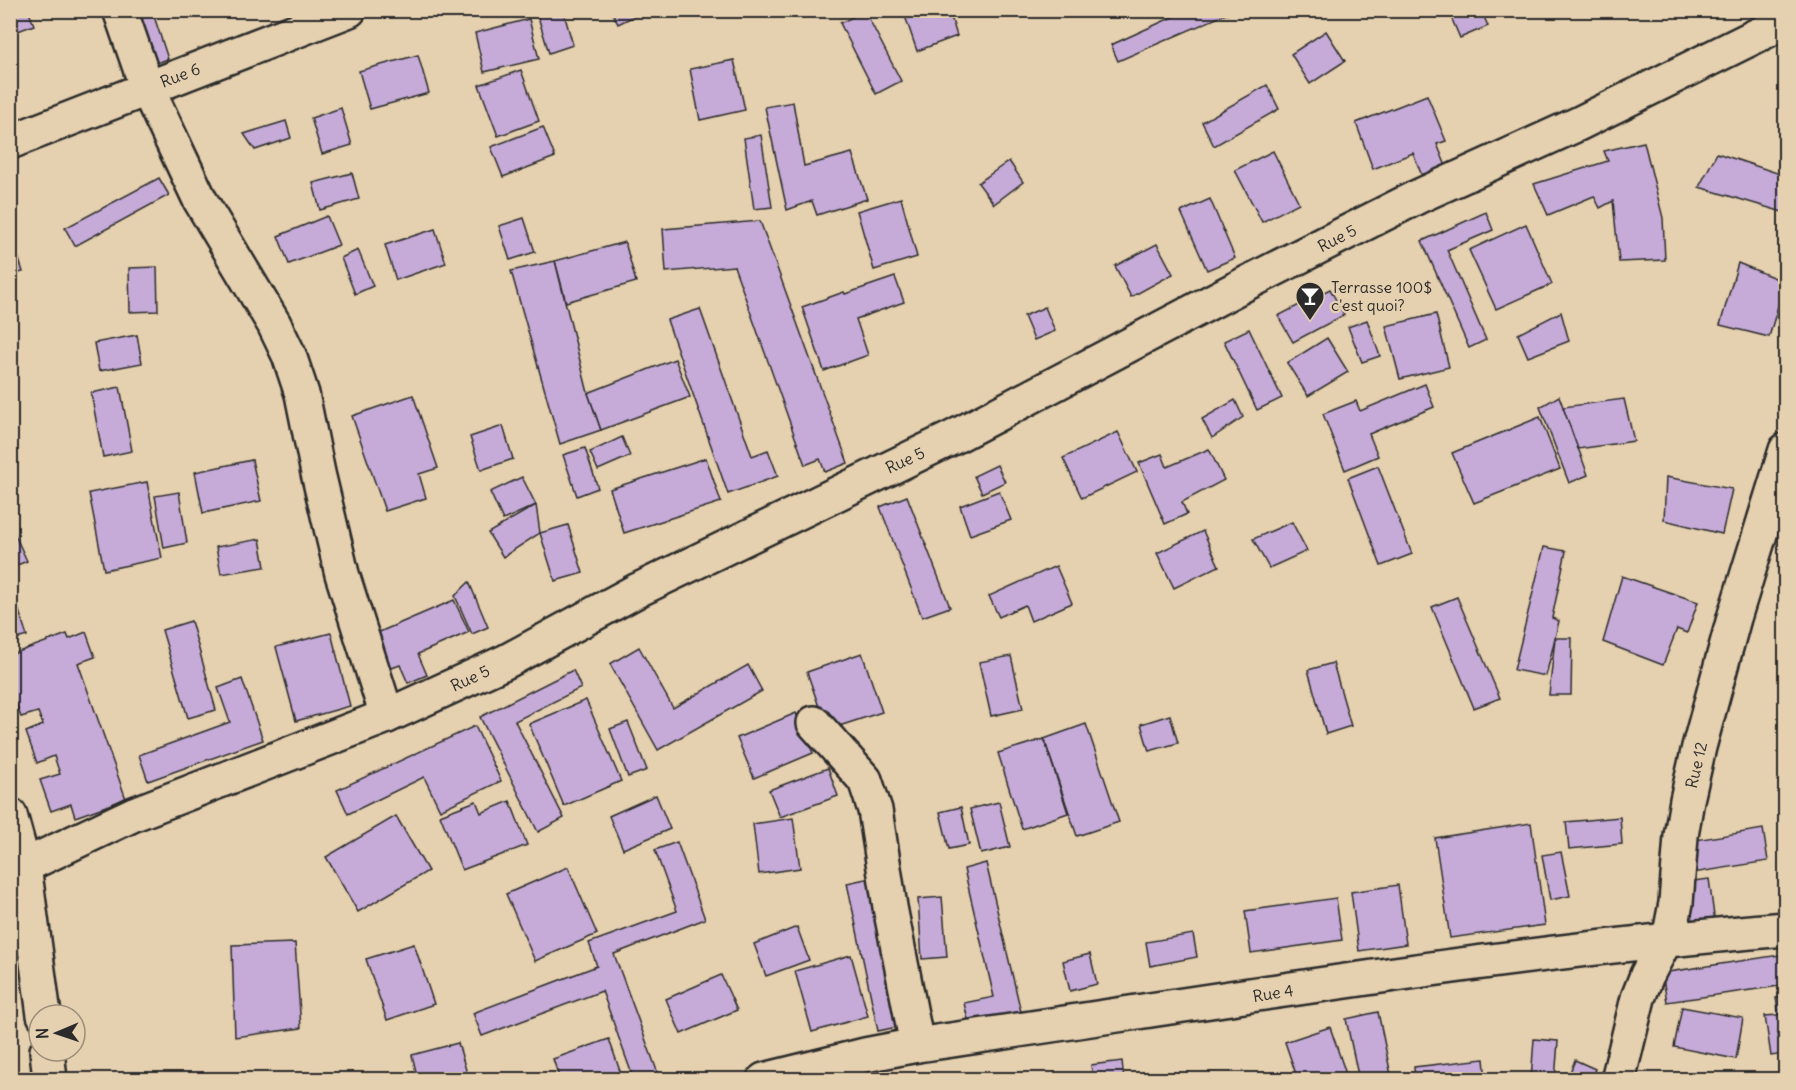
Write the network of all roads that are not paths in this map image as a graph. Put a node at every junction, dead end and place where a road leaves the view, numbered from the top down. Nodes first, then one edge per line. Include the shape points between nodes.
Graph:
1 (120, 10) edge
2 (350, 10) edge
3 (1785, 21) edge
4 (147, 88) junction
5 (10, 142) edge
6 (1785, 450) edge
7 (387, 716) junction
8 (814, 723) dead end
9 (10, 815) edge
10 (17, 868) edge
11 (1785, 929) edge
12 (1667, 939) junction
13 (42, 1003) edge
14 (917, 1045) junction
15 (48, 1063) edge
16 (50, 1080) edge
17 (764, 1080) edge
18 (1618, 1080) edge

1 - 4 street
2 - 4 street, Rue 6
3 - 7 street, Rue 5 via 1578,124 1417,197 954,437 638,590 507,661
4 - 5 street, Rue 6
4 - 7 street via 200,200 289,355 302,394 342,574
6 - 12 street, Rue 12 via 1700,747 1683,827 1676,903
7 - 10 street, Rue 5 via 135,814
8 - 14 street via 865,780 875,810
9 - 10 street
10 - 13 street
11 - 12 street, Rue 4
12 - 14 street, Rue 4
12 - 18 street, Rue 12 via 1638,998
14 - 17 street, Rue 4
15 - 16 street

